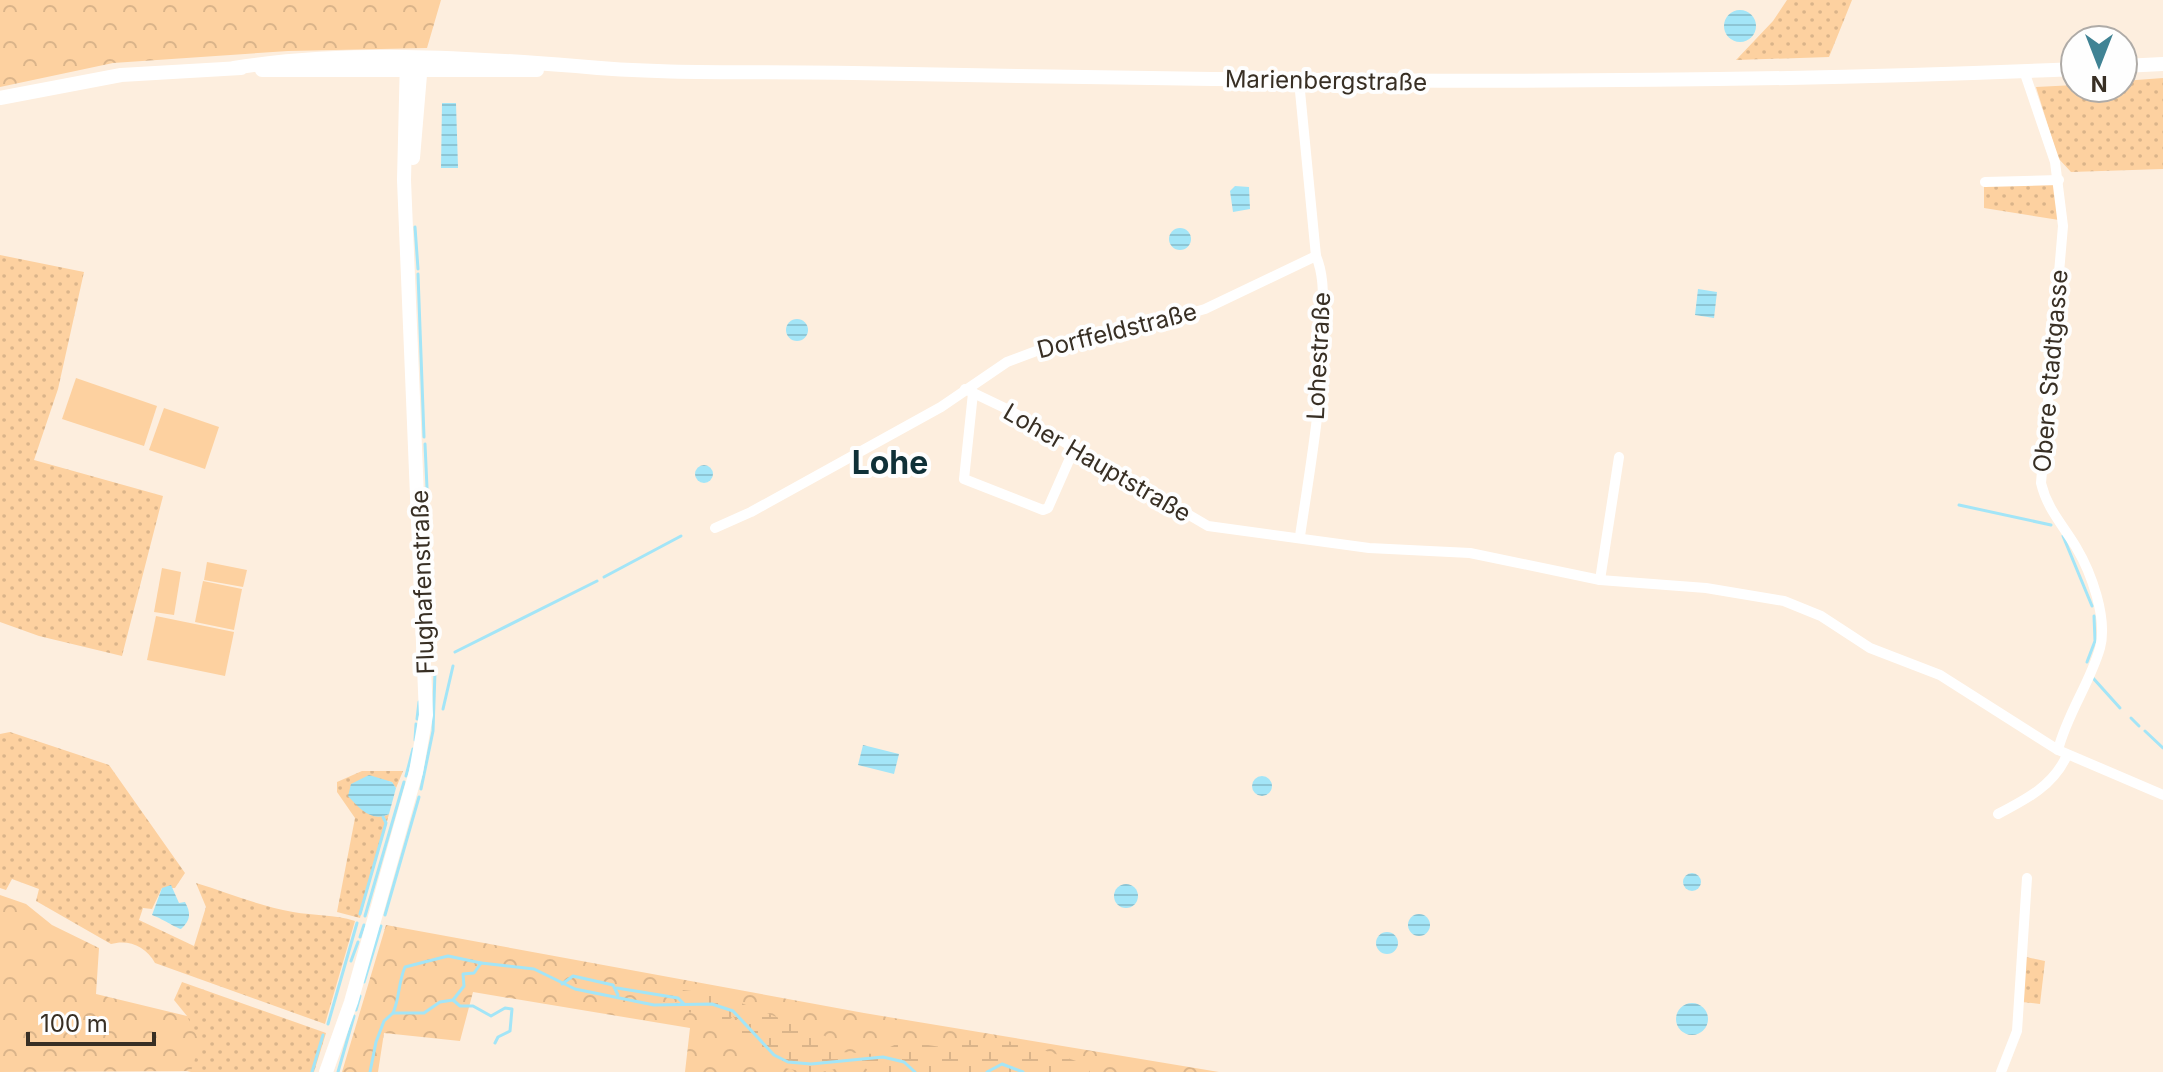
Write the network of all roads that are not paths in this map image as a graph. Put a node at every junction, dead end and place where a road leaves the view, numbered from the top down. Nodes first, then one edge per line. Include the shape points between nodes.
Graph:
1 (2163, 64) edge
2 (414, 65) junction
3 (2139, 65) edge
4 (2059, 70) edge
5 (2024, 71) junction
6 (1299, 81) junction
7 (0, 98) edge
8 (2059, 180) junction
9 (1985, 182) dead end
10 (1316, 256) junction
11 (969, 391) junction
12 (1074, 449) junction
13 (1619, 457) dead end
14 (715, 528) dead end
15 (1300, 536) junction
16 (1600, 580) junction
17 (2062, 752) junction
18 (2163, 795) edge
19 (1998, 814) dead end
20 (2027, 878) dead end
21 (323, 1072) edge
22 (2001, 1072) edge

1 - 3 main road
2 - 6 main road, Marienbergstraße
2 - 7 main road, Marienbergstraße via 121,75
2 - 21 main road, Flughafenstraße via 404,180 426,715 416,772 351,1002
4 - 5 main road, Marienbergstraße
5 - 6 main road, Marienbergstraße via 1686,81
5 - 8 street, Obere Stadtgasse
6 - 10 street, Lohestraße
8 - 9 street
8 - 17 street, Obere Stadtgasse via 2063,226 2041,483 2052,512 2078,551 2101,618 2100,646
10 - 11 street, Dorffeldstraße via 1180,317 1039,349 1007,362
10 - 15 street, Lohestraße via 1323,281 1322,386
11 - 12 street, Loher Hauptstraße
11 - 12 street via 964,479 1043,510
11 - 14 street, Dorffeldstraße
12 - 15 street, Loher Hauptstraße via 1208,526
13 - 16 street
15 - 16 street, Loher Hauptstraße via 1369,548 1470,553
16 - 17 street, Loher Hauptstraße via 1706,588 1795,605 1870,648 1940,675
17 - 18 street, Loher Hauptstraße
17 - 19 street, Obere Stadtgasse via 2059,774
20 - 22 street via 2017,1031

